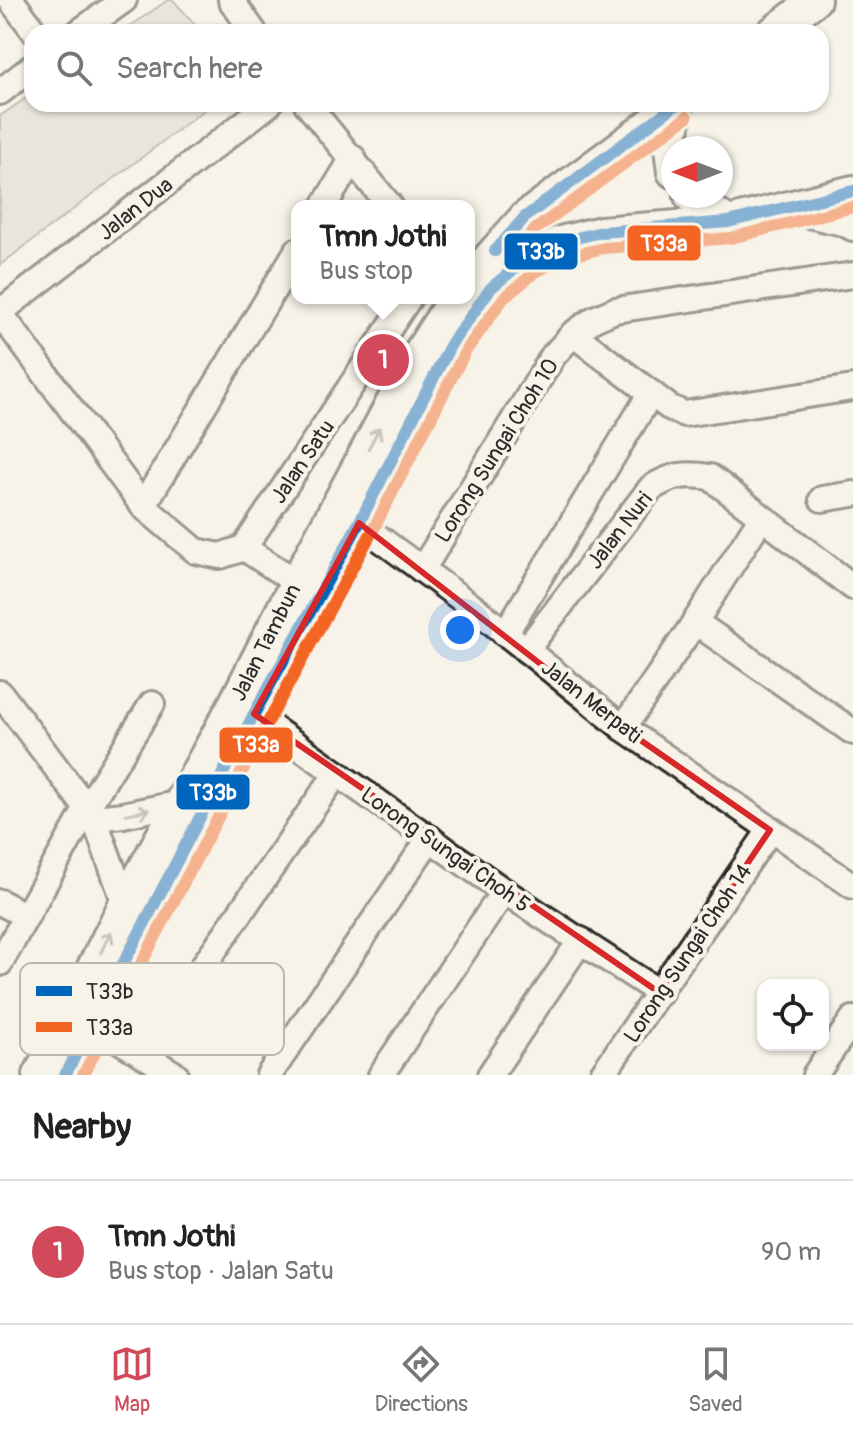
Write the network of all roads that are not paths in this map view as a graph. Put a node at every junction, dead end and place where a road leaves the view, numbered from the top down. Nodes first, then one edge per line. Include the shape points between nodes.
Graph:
1 (11, 0) edge
2 (124, 0) edge
3 (231, 0) edge
4 (815, 0) edge
5 (29, 24) edge
6 (90, 24) edge
7 (248, 24) edge
8 (784, 24) edge
9 (24, 73) edge
10 (0, 92) edge
11 (259, 112) edge
12 (314, 112) edge
13 (667, 112) edge
14 (677, 112) edge
15 (672, 136) edge
16 (353, 158) junction
17 (853, 191) edge
18 (328, 200) edge
19 (385, 200) edge
20 (708, 208) edge
21 (778, 208) junction
22 (728, 222) junction
23 (853, 228) edge
24 (291, 261) edge
25 (475, 273) edge
26 (853, 275) edge
27 (405, 304) edge
28 (450, 304) edge
29 (0, 312) edge
30 (573, 334) junction
31 (853, 388) edge
32 (651, 393) junction
33 (853, 494) edge
34 (822, 499) dead end
35 (143, 506) junction
36 (348, 515) junction
37 (761, 518) junction
38 (244, 548) junction
39 (422, 570) junction
40 (853, 587) edge
41 (308, 589) junction
42 (695, 622) junction
43 (505, 634) junction
44 (526, 650) junction
45 (0, 693) edge
46 (152, 704) dead end
47 (244, 708) junction
48 (623, 728) junction
49 (853, 732) edge
50 (337, 773) junction
51 (181, 803) junction
52 (90, 813) junction
53 (770, 830) junction
54 (430, 838) junction
55 (850, 877) edge
56 (504, 891) junction
57 (0, 902) edge
58 (125, 903) junction
59 (26, 916) junction
60 (581, 940) junction
61 (0, 963) edge
62 (103, 963) edge
63 (111, 963) edge
64 (205, 963) edge
65 (660, 993) junction
66 (853, 1019) edge
67 (284, 1053) edge
68 (54, 1055) edge
69 (71, 1055) edge
70 (146, 1055) edge
71 (283, 1055) edge
72 (818, 1074) edge
73 (39, 1075) edge
74 (65, 1075) edge
75 (176, 1075) edge
76 (269, 1075) edge
77 (381, 1075) edge
78 (490, 1075) edge
79 (602, 1075) edge

1 - 5 street
2 - 6 street
3 - 7 street
4 - 8 main road
9 - 10 street
11 - 29 street, Jalan Dua
12 - 16 street
13 - 25 main road via 525,217
14 - 15 main road
16 - 18 street
16 - 19 street
17 - 21 main road, Jalan Tambun
20 - 22 main road
21 - 22 main road, Jalan Tambun
21 - 23 street
22 - 36 main road, Jalan Tambun via 601,232 560,242 526,259 491,288 451,344
24 - 35 street
26 - 30 street, Lorong Sungai Choh 10 via 615,310
27 - 38 street, Jalan Satu
36 -> 28 main road, Jalan Tambun via 415,359
29 - 35 street
30 - 32 street
30 - 39 street, Lorong Sungai Choh 10 via 532,387
31 - 32 street via 684,414
32 - 43 street, Jalan Nuri
33 - 34 street
35 - 38 street via 196,551 220,556
36 - 39 street, Jalan Merpati
36 - 41 main road, Jalan Tambun
37 - 40 street, Jalan Nuri
37 - 42 street
37 - 44 street, Jalan Nuri via 710,477 670,477 651,488
38 - 41 street
39 - 43 street, Jalan Merpati
41 - 47 main road, Jalan Tambun
42 - 48 street
42 - 49 street
43 - 44 street, Jalan Merpati
44 - 48 street, Jalan Merpati
45 - 52 street
46 - 52 street
47 - 50 street, Lorong Sungai Choh 5
47 - 51 main road, Jalan Tambun
47 - 63 main road, Jalan Tambun
48 - 53 street, Jalan Merpati
50 - 54 street, Lorong Sungai Choh 5
50 - 64 street
52 -> 51 street
51 - 58 main road, Jalan Tambun
52 - 58 street
52 - 59 street
53 - 55 street, Jalan Merpati
53 - 65 street, Lorong Sungai Choh 14
54 - 56 street, Lorong Sungai Choh 5
54 - 67 street
56 - 60 street, Lorong Sungai Choh 5
56 - 77 street
57 - 59 street
62 -> 58 main road, Jalan Tambun
59 - 61 street
60 - 65 street, Lorong Sungai Choh 5
60 - 78 street
65 - 79 street, Lorong Sungai Choh 14
66 - 72 street
68 - 73 main road, Jalan Tambun
69 - 74 main road, Jalan Tambun
70 - 75 street
71 - 76 street

